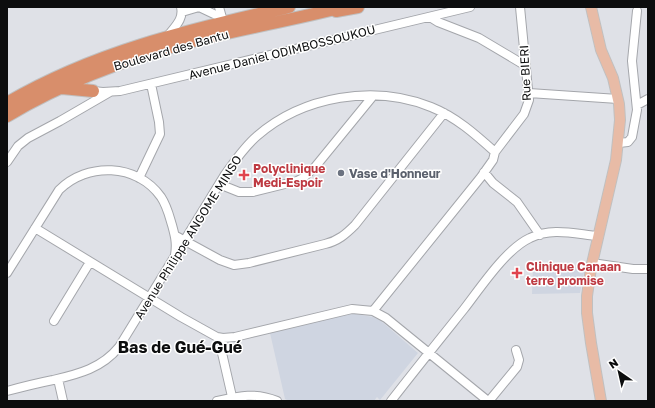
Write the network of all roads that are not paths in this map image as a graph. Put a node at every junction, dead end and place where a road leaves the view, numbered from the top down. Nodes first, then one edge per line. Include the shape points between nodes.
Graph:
1 (200, 7) edge
2 (219, 7) edge
3 (288, 7) edge
4 (343, 7) edge
5 (358, 7) edge
6 (470, 7) edge
7 (520, 7) edge
8 (586, 7) edge
9 (591, 7) edge
10 (181, 9) edge
11 (636, 11) dead end
12 (324, 12) junction
13 (430, 17) junction
14 (223, 22) junction
15 (167, 37) junction
16 (526, 66) junction
17 (91, 74) junction
18 (151, 84) junction
19 (614, 87) junction
20 (59, 88) junction
21 (93, 91) junction
22 (110, 92) junction
23 (529, 93) junction
24 (373, 96) junction
25 (618, 99) junction
26 (648, 99) edge
27 (7, 103) edge
28 (637, 105) junction
29 (444, 113) junction
30 (7, 116) edge
31 (619, 143) junction
32 (495, 152) junction
33 (8, 157) edge
34 (484, 172) junction
35 (140, 178) junction
36 (219, 184) junction
37 (35, 228) junction
38 (540, 234) junction
39 (176, 236) junction
40 (598, 236) junction
41 (185, 241) junction
42 (175, 256) junction
43 (90, 262) junction
44 (592, 263) junction
45 (648, 269) edge
46 (7, 273) edge
47 (149, 298) junction
48 (373, 311) junction
49 (54, 321) dead end
50 (223, 338) junction
51 (516, 350) dead end
52 (429, 353) junction
53 (58, 379) junction
54 (7, 391) edge
55 (233, 399) edge
56 (63, 401) edge
57 (217, 401) edge
58 (277, 401) edge
59 (390, 401) edge
60 (488, 401) edge
61 (602, 401) edge

1 - 10 street
1 - 14 street via 218,16
2 - 14 street
3 - 14 highway, Boulevard des Bantu
4 - 12 highway, Boulevard des Bantu
5 - 12 highway
6 - 13 street, Avenue Daniel ODIMBOSSOUKOU
7 - 16 street, Rue BIERI
8 - 19 main road via 593,47 603,71
9 - 19 main road via 601,50
10 - 15 street via 179,22
11 - 28 street via 632,61
12 - 17 highway, Boulevard des Bantu via 180,45
13 - 16 street via 479,38
13 - 18 street, Avenue Daniel ODIMBOSSOUKOU
14 - 15 highway, Boulevard des Bantu
15 - 27 highway, Boulevard des Bantu via 83,65
16 - 23 street, Rue BIERI
17 - 20 highway, Boulevard des Bantu
17 - 21 highway via 86,85
18 - 22 street, Avenue Daniel ODIMBOSSOUKOU
18 - 35 street via 160,134
19 - 25 main road
20 - 21 highway
20 - 30 highway, Boulevard des Bantu
21 - 22 street, Avenue Daniel ODIMBOSSOUKOU
22 - 33 street via 28,138
23 - 25 street
23 - 32 street, Rue BIERI via 528,106 524,114
24 - 29 street, Avenue Philippe ANGOME MINSO via 407,100
24 - 36 street, Avenue Philippe ANGOME MINSO via 348,96 323,101 277,122 250,142
24 - 36 street via 315,168 303,178 253,192 239,192
25 - 31 main road
26 - 28 street
28 - 31 street via 632,137 628,142
29 - 32 street, Avenue Philippe ANGOME MINSO via 468,128
29 - 41 street via 358,221 337,240 234,265 226,264
31 - 40 main road
32 - 34 street via 493,160
34 - 38 street via 493,183 517,202
34 - 48 street
35 - 37 street via 111,170 93,172 76,178 59,190
35 - 39 street via 154,189 164,203
36 - 41 street, Avenue Philippe ANGOME MINSO
37 - 43 street
37 - 46 street
38 - 40 street via 556,232
38 - 52 street via 521,243 512,251
39 - 41 street
39 - 42 street
40 - 44 main road
41 - 42 street, Avenue Philippe ANGOME MINSO
42 - 47 street, Avenue Philippe ANGOME MINSO
43 - 47 street
43 - 49 street
44 - 45 street
44 - 61 main road via 587,313
47 - 50 street via 200,328
47 - 53 street, Avenue Philippe ANGOME MINSO via 119,347 110,356 88,371
48 - 50 street via 345,310
48 - 52 street via 386,318
50 - 55 street via 222,354
51 - 60 street via 517,367
52 - 59 street
52 - 60 street
53 - 54 street, Avenue Philippe ANGOME MINSO
53 - 56 street
55 - 57 street
55 - 58 street via 258,395

